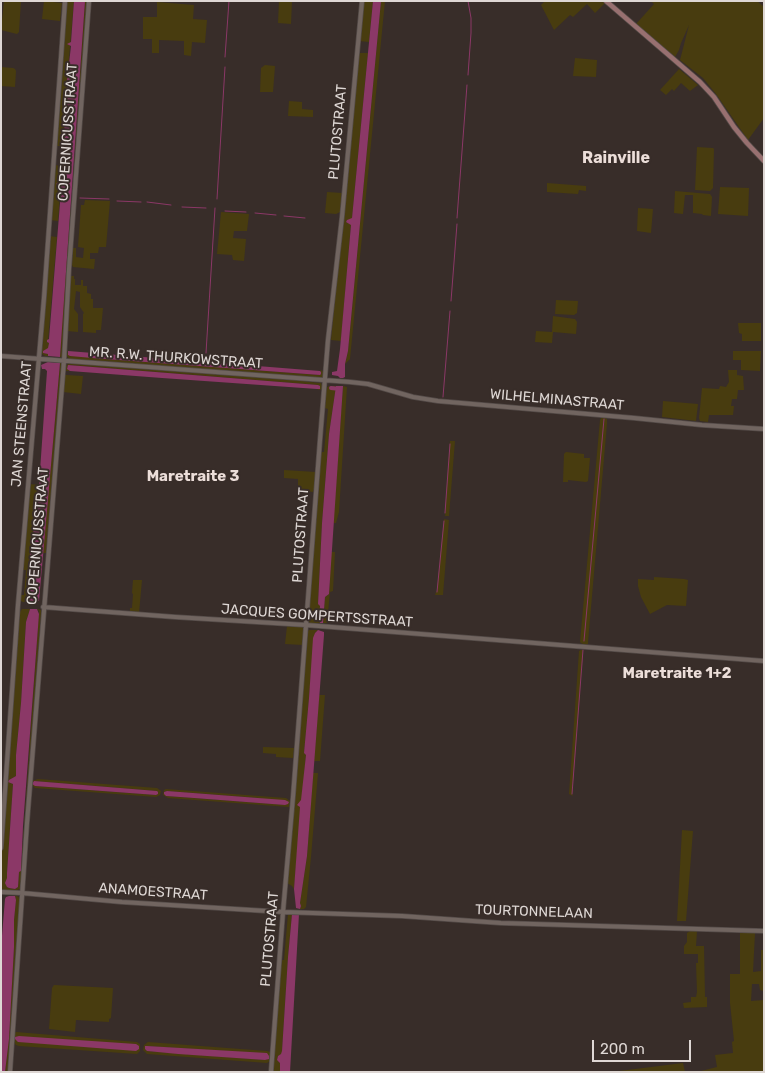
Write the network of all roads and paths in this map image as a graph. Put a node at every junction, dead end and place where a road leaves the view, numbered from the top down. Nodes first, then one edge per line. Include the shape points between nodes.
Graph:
1 (64, 1) edge
2 (89, 1) edge
3 (362, 1) edge
4 (606, 1) edge
5 (764, 161) edge
6 (1, 356) edge
7 (39, 359) junction
8 (63, 361) junction
9 (328, 381) junction
10 (350, 382) joint
11 (764, 430) edge
12 (44, 607) junction
13 (308, 625) junction
14 (764, 661) edge
15 (1, 848) edge
16 (1, 892) edge
17 (22, 893) junction
18 (283, 912) junction
19 (303, 912) joint
20 (764, 931) edge
21 (10, 1072) edge
22 (271, 1072) edge

1 - 7 street, JAN STEENSTRAAT
2 - 8 street, COPERNICUSSTRAAT
3 - 9 street, PLUTOSTRAAT via 328,340
4 - 5 main road via 700,82
6 - 7 street, MR. R.W. THURKOWSTRAAT
7 - 8 street, MR. R.W. THURKOWSTRAAT
7 - 15 street, JAN STEENSTRAAT
8 - 9 street, MR. R.W. THURKOWSTRAAT
8 - 12 street, COPERNICUSSTRAAT
9 - 10 street, MR. R.W. THURKOWSTRAAT
9 - 13 street, PLUTOSTRAAT via 320,440
10 - 11 street, WILHELMINASTRAAT via 438,401
12 - 13 street, JACQUES GOMPERTSSTRAAT
12 - 17 street, COPERNICUSSTRAAT
13 - 14 street, JACQUES GOMPERTSSTRAAT
13 - 18 street, PLUTOSTRAAT
16 - 17 street, ANAMOESTRAAT
17 - 18 street, ANAMOESTRAAT
17 - 21 street, COPERNICUSSTRAAT
18 - 19 street, ANAMOESTRAAT
18 - 22 street, PLUTOSTRAAT
19 - 20 street, TOURTONNELAAN via 501,923

